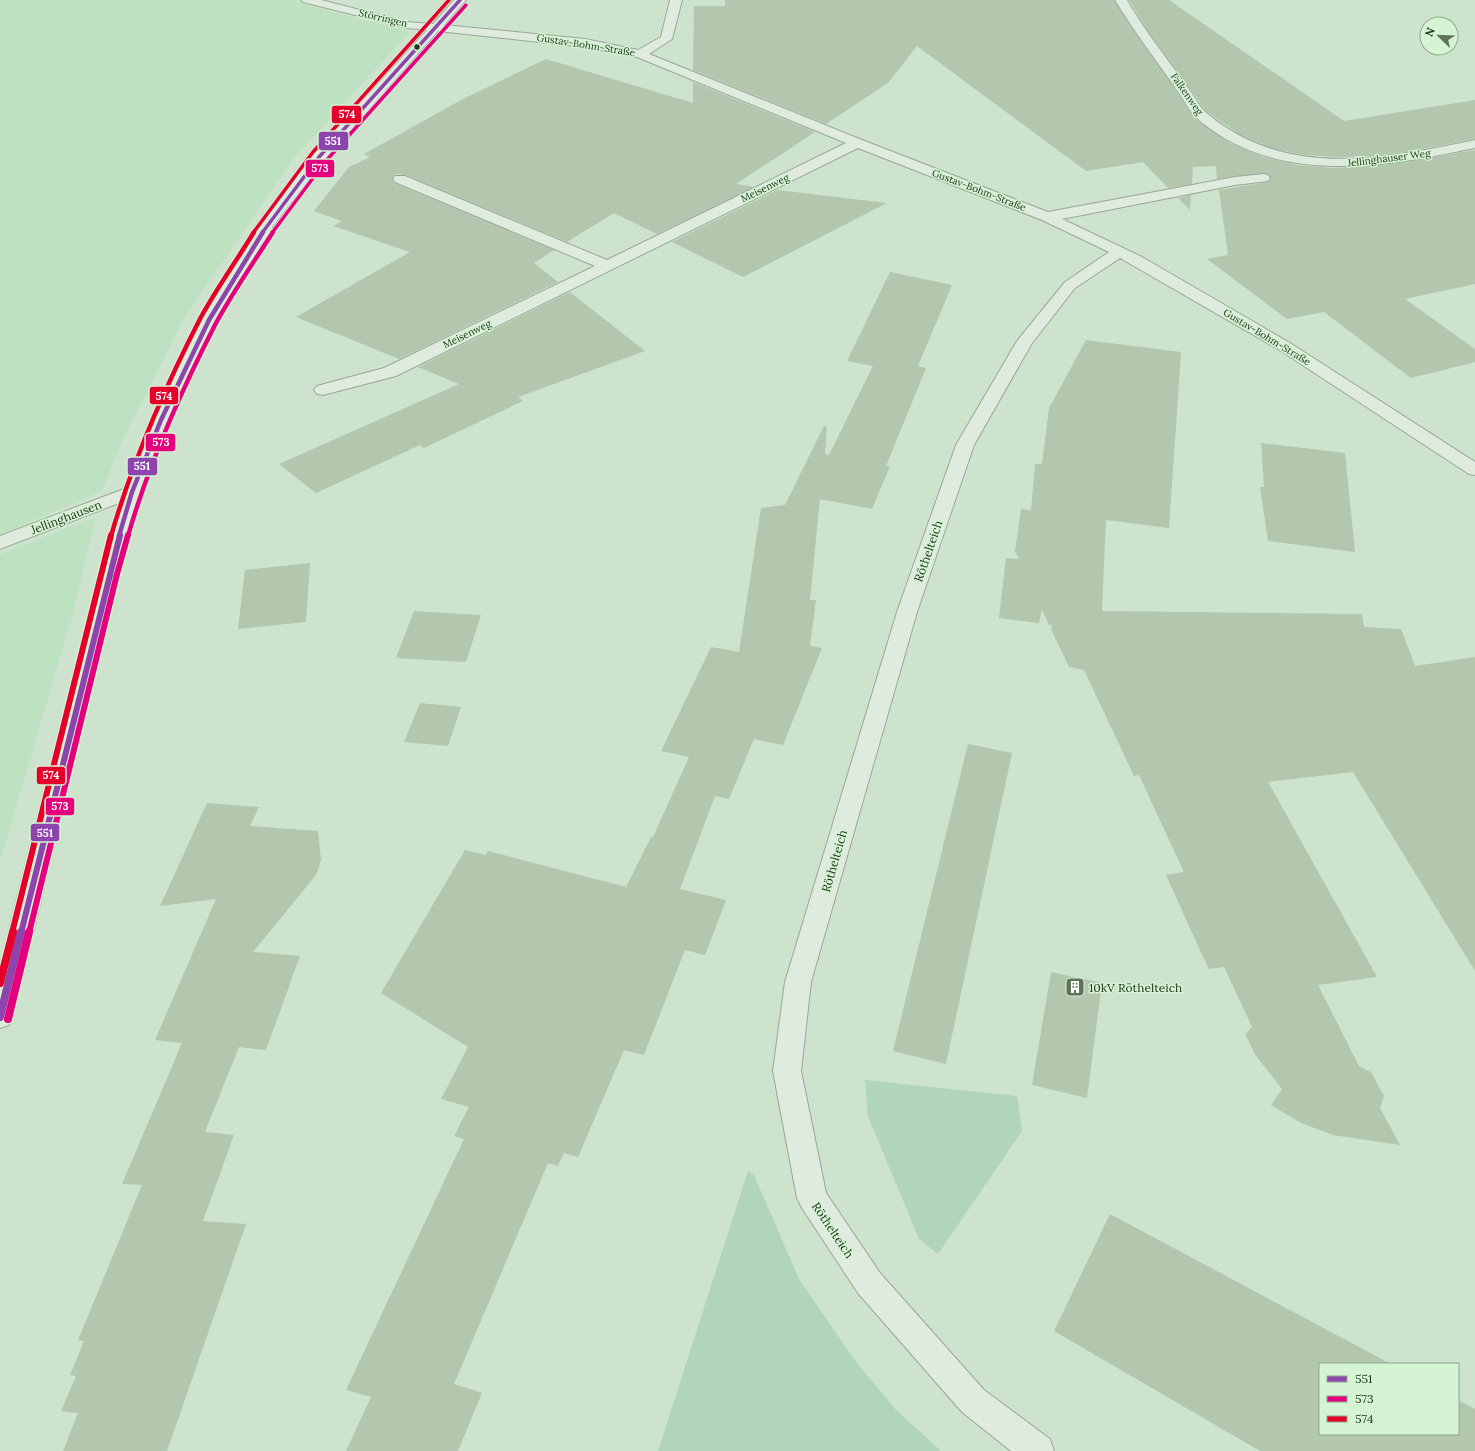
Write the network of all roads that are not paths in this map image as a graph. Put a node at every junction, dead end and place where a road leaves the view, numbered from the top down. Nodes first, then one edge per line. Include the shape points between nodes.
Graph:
1 (307, 0) edge
2 (460, 0) edge
3 (676, 0) edge
4 (1121, 0) edge
5 (436, 28) junction
6 (640, 54) junction
7 (857, 143) junction
8 (1475, 144) edge
9 (1326, 165) joint
10 (1263, 178) dead end
11 (400, 179) dead end
12 (1047, 217) junction
13 (1119, 252) junction
14 (608, 266) junction
15 (322, 390) dead end
16 (1475, 470) edge
17 (132, 492) junction
18 (0, 543) edge
19 (0, 1016) edge
20 (1038, 1451) edge

1 - 5 street, Störringen via 407,24
2 - 5 street
3 - 6 street via 666,39
4 - 9 street, Falkenweg via 1204,118 1238,141 1257,150
5 - 6 street, Gustav-Bohm-Straße via 584,43
5 - 17 street via 319,157 267,225 209,320 161,420
6 - 7 street, Gustav-Bohm-Straße
7 - 12 street, Gustav-Bohm-Straße
7 - 14 street, Meisenweg
8 - 9 street, Jellinghauser Weg via 1415,157
10 - 12 street via 1235,181
11 - 14 street
12 - 13 street, Gustav-Bohm-Straße
13 - 16 street, Gustav-Bohm-Straße via 1284,346
13 - 20 street, Röthelteich via 1070,285 1030,335 965,445 907,612 798,982 787,1071 812,1198 869,1283 973,1401
14 - 15 street, Meisenweg via 390,372
17 - 18 street, Jellinghausen
17 - 19 street via 109,572

